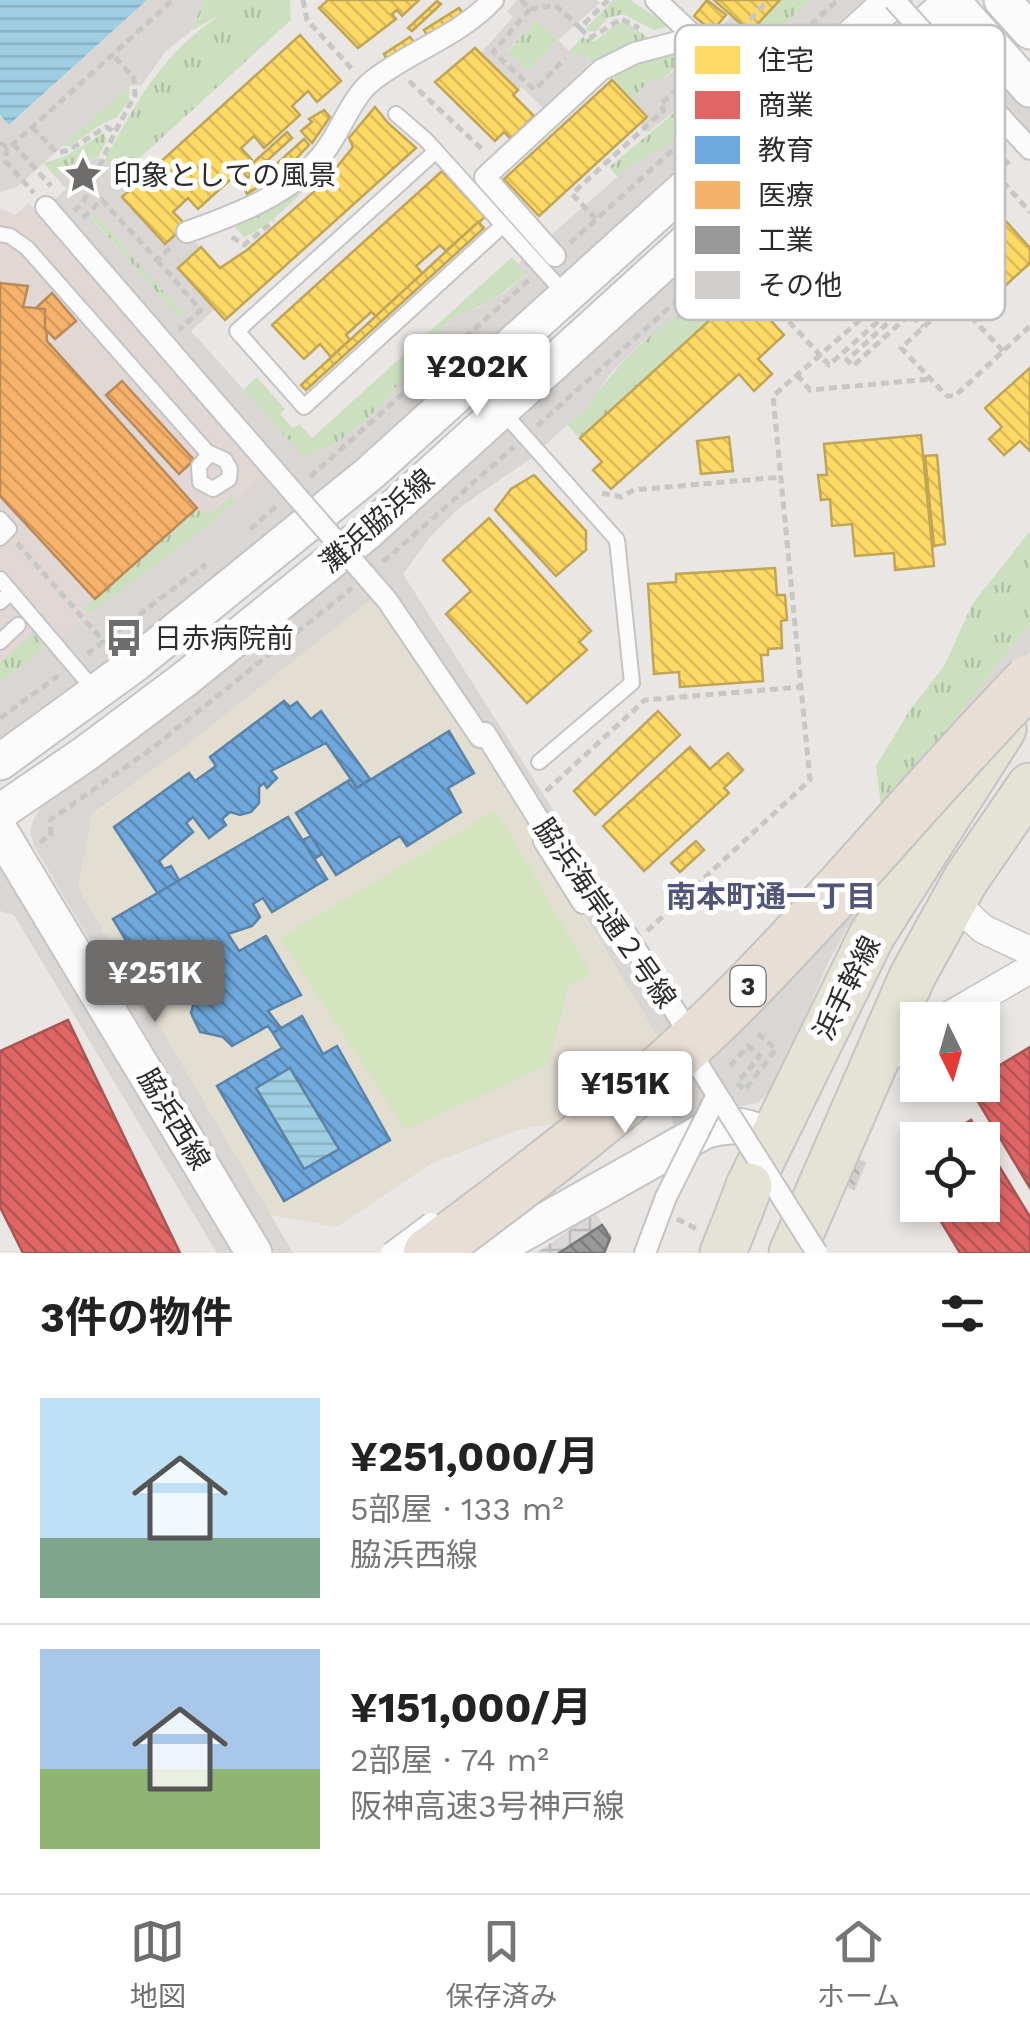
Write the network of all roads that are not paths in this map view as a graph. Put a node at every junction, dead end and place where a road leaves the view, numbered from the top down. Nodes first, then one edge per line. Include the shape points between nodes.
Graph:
1 (493, 0) edge
2 (656, 0) edge
3 (894, 0) edge
4 (952, 0) edge
5 (1002, 0) edge
6 (682, 25) edge
7 (866, 25) edge
8 (917, 25) edge
9 (925, 25) edge
10 (974, 25) edge
11 (1030, 32) edge
12 (675, 43) edge
13 (1005, 60) edge
14 (1030, 88) edge
15 (396, 114) dead end
16 (1005, 128) edge
17 (436, 151) junction
18 (1026, 158) edge
19 (675, 197) edge
20 (53, 201) road end
21 (502, 226) junction
22 (187, 232) road end
23 (0, 234) edge
24 (675, 252) edge
25 (548, 262) junction
26 (566, 295) junction
27 (502, 410) junction
28 (207, 452) dead end
29 (0, 520) edge
30 (7, 539) edge
31 (0, 579) edge
32 (6, 597) edge
33 (18, 626) dead end
34 (0, 642) edge
35 (1030, 683) edge
36 (96, 692) junction
37 (1030, 726) edge
38 (480, 737) junction
39 (0, 762) edge
40 (539, 762) dead end
41 (1030, 786) edge
42 (0, 812) edge
43 (0, 831) edge
44 (953, 901) junction
45 (583, 903) dead end
46 (1030, 952) edge
47 (1030, 968) edge
48 (972, 1002) edge
49 (682, 1039) junction
50 (900, 1048) edge
51 (870, 1069) junction
52 (718, 1096) junction
53 (772, 1139) junction
54 (472, 1196) dead end
55 (436, 1233) edge
56 (801, 1251) edge
57 (254, 1253) edge
58 (390, 1253) edge
59 (486, 1253) edge
60 (645, 1253) edge
61 (723, 1253) edge

1 - 22 street via 474,20 367,86 322,156 288,185
2 - 6 street
3 - 7 street, 灘浜脇浜線
3 - 8 street, bridge
4 - 9 street, 灘浜脇浜線
4 - 10 street
5 - 11 street
12 - 25 street via 601,70 484,177
13 - 14 street
15 - 17 lane
16 - 18 street, bridge
17 - 21 lane
17 - 21 lane via 237,331 304,407
19 - 26 street, 灘浜脇浜線
20 - 38 street, bridge via 387,600
21 - 25 lane
23 - 28 lane via 27,248
24 - 27 street, 灘浜脇浜線
25 - 26 lane
26 - 36 street, 灘浜脇浜線 via 369,474
27 - 40 lane via 618,540 632,682
27 - 42 street, 灘浜脇浜線 via 366,533 185,680
29 - 30 lane via 9,529
31 - 32 lane
32 - 36 lane
33 - 34 lane
35 - 53 main road, 浜手幹線 via 872,935
35 - 55 highway, 3, bridge via 731,1004 581,1138
36 - 39 street, 灘浜脇浜線
37 - 59 highway, 3 via 768,1011 667,1107
38 - 45 street
38 - 49 street, 脇浜海岸通２号線, bridge via 485,733 547,832 623,929 689,1033
41 - 44 main road, 浜手幹線
43 - 57 street, 脇浜西線
44 - 46 street via 983,929
44 - 51 main road, 浜手幹線
47 - 48 street
49 - 52 street, 脇浜海岸通２号線, bridge
49 - 54 street via 529,1162
50 - 51 street
51 - 56 main road, 浜手幹線
52 - 56 street, 脇浜海岸通２号線, bridge
52 - 60 street, bridge
53 - 59 street via 728,1124 704,1131
53 - 61 main road, 浜手幹線
55 - 58 street, bridge

